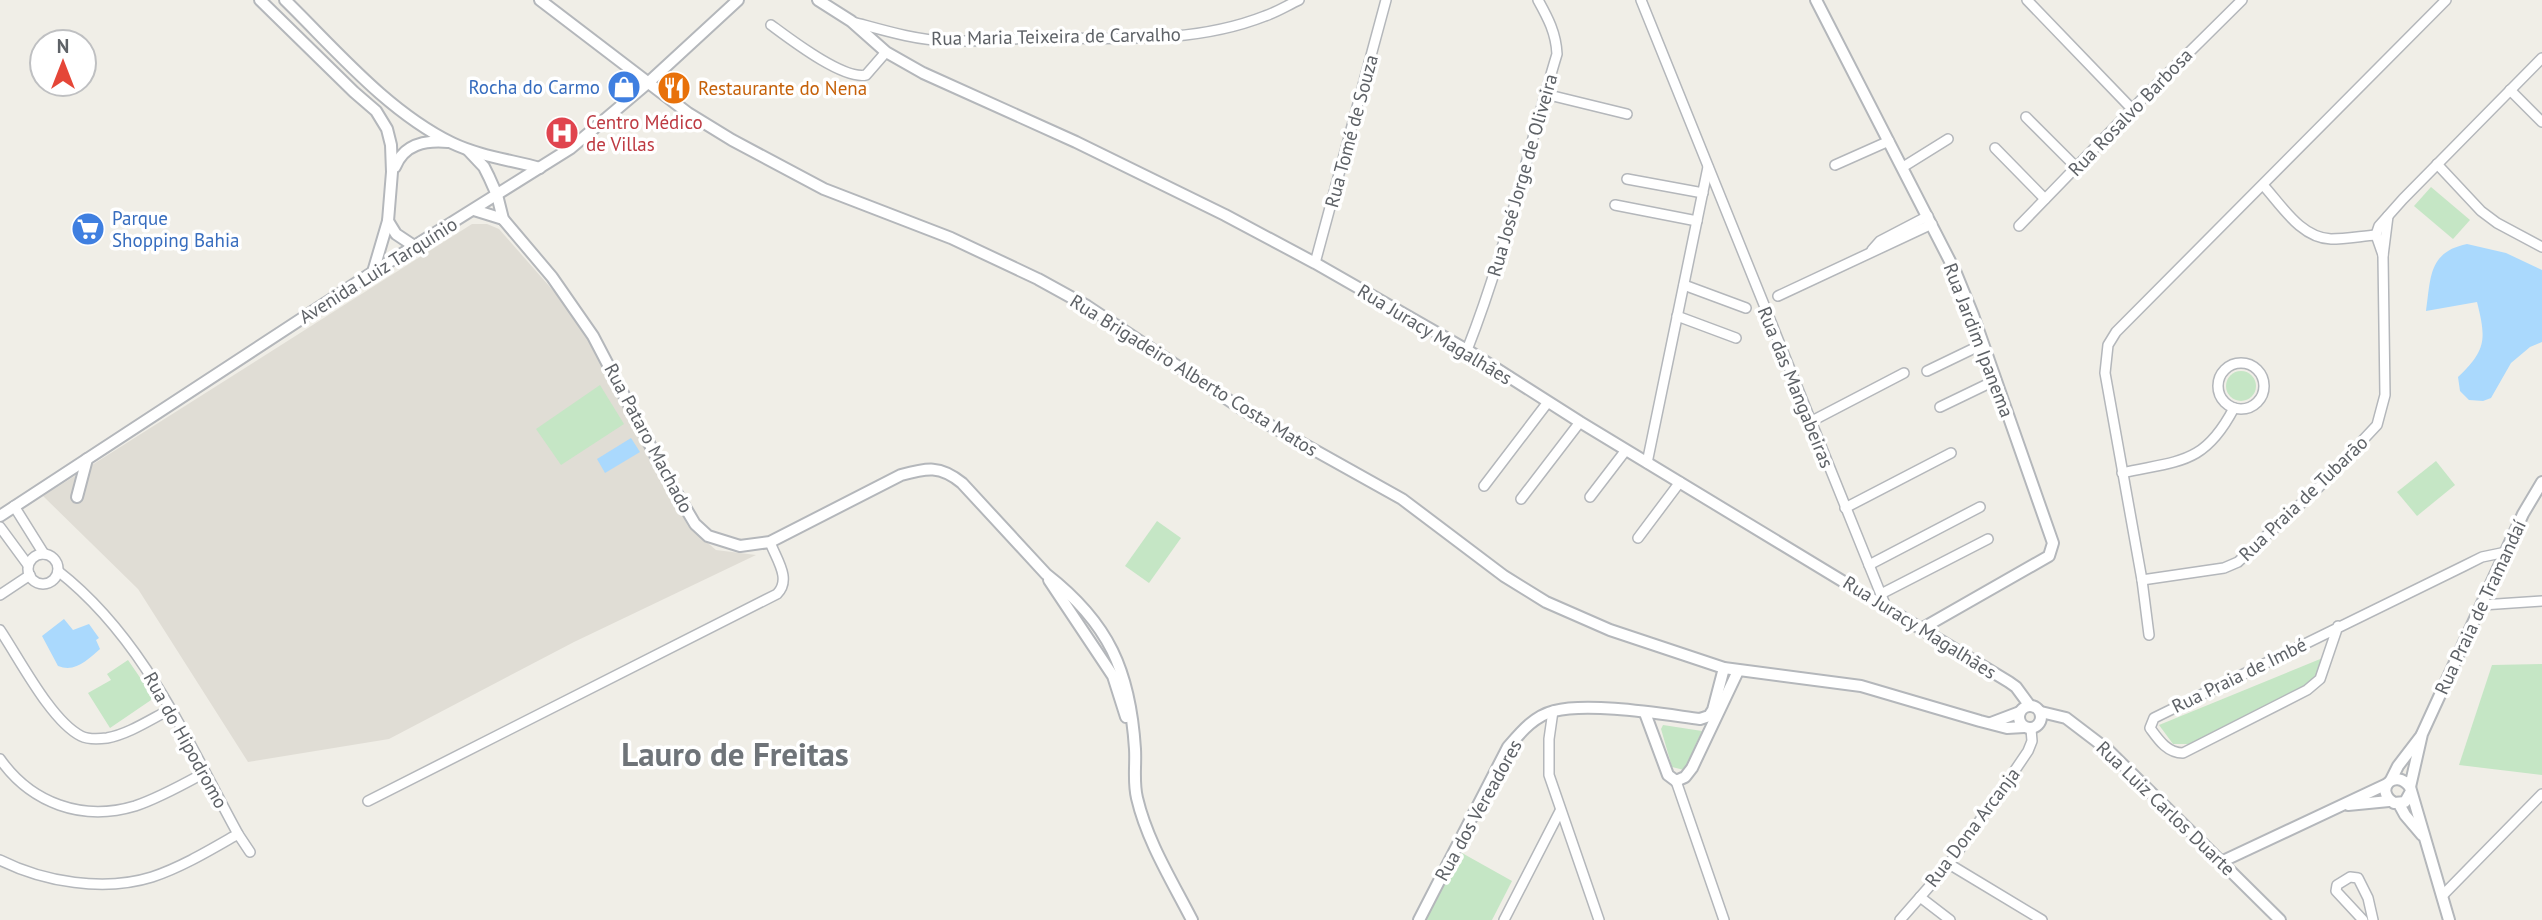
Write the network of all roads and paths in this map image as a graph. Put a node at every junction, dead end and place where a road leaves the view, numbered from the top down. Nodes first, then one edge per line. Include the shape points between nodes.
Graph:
1 (260, 0) edge
2 (285, 0) edge
3 (541, 0) edge
4 (738, 0) edge
5 (818, 0) edge
6 (1299, 0) edge
7 (1386, 0) edge
8 (1538, 0) edge
9 (1641, 0) edge
10 (1816, 0) edge
11 (2027, 0) edge
12 (2223, 0) edge
13 (2242, 0) edge
14 (2446, 0) edge
15 (2232, 9) junction
16 (851, 22) junction
17 (771, 25) dead end
18 (886, 52) junction
19 (2542, 58) edge
20 (649, 82) junction
21 (2510, 90) junction
22 (1545, 94) junction
23 (2132, 109) junction
24 (1627, 114) dead end
25 (2026, 117) dead end
26 (2542, 122) edge
27 (1948, 139) dead end
28 (1889, 141) junction
29 (450, 142) junction
30 (1995, 148) dead end
31 (468, 150) junction
32 (2437, 164) junction
33 (1835, 166) dead end
34 (540, 167) junction
35 (1708, 167) junction
36 (1903, 167) junction
37 (2076, 167) junction
38 (392, 172) junction
39 (489, 177) junction
40 (1627, 179) dead end
41 (2263, 185) junction
42 (1703, 193) junction
43 (497, 195) junction
44 (2045, 199) junction
45 (1615, 205) dead end
46 (476, 209) junction
47 (2388, 216) junction
48 (503, 219) junction
49 (1930, 220) junction
50 (388, 221) junction
51 (1697, 222) junction
52 (2019, 226) dead end
53 (2376, 235) junction
54 (414, 246) junction
55 (2542, 247) edge
56 (2383, 256) junction
57 (1315, 263) junction
58 (373, 272) junction
59 (1684, 285) junction
60 (1778, 296) dead end
61 (1746, 308) dead end
62 (1677, 316) junction
63 (1737, 338) dead end
64 (1983, 344) junction
65 (1467, 350) junction
66 (1927, 371) dead end
67 (1903, 373) dead end
68 (1996, 380) junction
69 (1548, 402) junction
70 (1940, 407) dead end
71 (2234, 408) junction
72 (1580, 422) junction
73 (1810, 422) junction
74 (1626, 450) junction
75 (1951, 453) dead end
76 (87, 458) junction
77 (1647, 463) junction
78 (2122, 473) junction
79 (1680, 482) junction
80 (2542, 482) edge
81 (1484, 486) dead end
82 (76, 497) dead end
83 (1590, 497) dead end
84 (1521, 499) dead end
85 (14, 506) junction
86 (1845, 508) junction
87 (1980, 508) dead end
88 (0, 516) edge
89 (0, 527) edge
90 (1638, 538) dead end
91 (1988, 539) dead end
92 (769, 542) junction
93 (2506, 552) junction
94 (44, 554) junction
95 (1869, 565) junction
96 (29, 570) junction
97 (58, 571) junction
98 (1046, 574) junction
99 (2142, 580) junction
100 (1881, 594) junction
101 (0, 595) edge
102 (2542, 601) edge
103 (2482, 605) junction
104 (1886, 607) junction
105 (2338, 626) junction
106 (1921, 629) junction
107 (0, 630) edge
108 (1101, 631) junction
109 (1085, 635) junction
110 (2149, 635) dead end
111 (1117, 656) junction
112 (1102, 657) junction
113 (1724, 668) junction
114 (1738, 671) junction
115 (171, 709) junction
116 (2025, 709) junction
117 (1553, 711) junction
118 (2041, 712) junction
119 (1644, 713) junction
120 (1991, 723) junction
121 (2028, 728) junction
122 (2422, 734) junction
123 (1135, 750) junction
124 (0, 759) edge
125 (204, 773) junction
126 (1676, 781) junction
127 (2389, 782) junction
128 (2410, 790) junction
129 (2542, 794) edge
130 (368, 801) dead end
131 (2394, 802) junction
132 (2339, 806) junction
133 (1560, 811) junction
134 (238, 834) junction
135 (2424, 837) junction
136 (250, 852) dead end
137 (0, 860) edge
138 (2223, 861) junction
139 (1949, 864) junction
140 (2442, 896) junction
141 (1920, 897) junction
142 (1192, 920) edge
143 (1419, 920) edge
144 (1504, 920) edge
145 (1599, 920) edge
146 (1724, 920) edge
147 (1901, 920) edge
148 (1950, 920) edge
149 (2042, 920) edge
150 (2280, 920) edge
151 (2363, 920) edge
152 (2373, 920) edge
153 (2449, 920) edge

1 - 38 street via 376,111 387,129
2 - 29 street via 377,90
3 - 20 street, Rua Brigadeiro Alberto Costa Matos
4 - 20 street, Avenida Luiz Tarquínio
5 - 16 street, Rua Juracy Magalhães
6 - 16 street, Rua Maria Teixeira de Carvalho via 1231,26 1140,39 945,41
7 - 57 street, Rua Tomé de Souza
8 - 22 street, Rua José Jorge de Oliveira via 1557,39
9 - 35 street, Rua das Mangabeiras
10 - 28 street, Rua Jardim Ipanema
11 - 23 street
12 - 15 street
13 - 15 street, Rua Rosalvo Barbosa
14 - 41 street
15 - 23 street, Rua Rosalvo Barbosa
16 - 18 street, Rua Juracy Magalhães
17 - 18 street via 855,77 866,75
18 - 57 street, Rua Juracy Magalhães
19 - 21 street
20 - 34 street, Avenida Luiz Tarquínio via 571,148
20 - 113 street, Rua Brigadeiro Alberto Costa Matos via 688,113 791,174 950,238 1087,306 1248,413 1402,499 1504,576 1546,601 1611,630
21 - 26 street
21 - 32 street
22 - 24 street
22 - 65 street, Rua José Jorge de Oliveira via 1508,229
23 - 37 street, Rua Rosalvo Barbosa
25 - 37 street
27 - 36 street
28 - 33 street
28 - 36 street, Rua Jardim Ipanema
29 - 31 street
29 - 38 street via 416,144 399,155
30 - 44 street
31 - 34 street
31 - 39 street
32 - 47 street
32 - 55 street via 2481,211
34 - 43 street, Avenida Luiz Tarquínio
35 - 42 street
35 - 73 street, Rua das Mangabeiras
36 - 49 street, Rua Jardim Ipanema
37 - 44 street, Rua Rosalvo Barbosa
38 - 50 street
39 - 43 street, Rua Pataro Machado
39 - 46 street
40 - 42 street
41 - 53 street via 2296,223 2318,237
41 - 78 street via 2108,345 2105,373
42 - 51 street
43 - 46 street, Avenida Luiz Tarquínio
43 - 48 street, Rua Pataro Machado
44 - 52 street, Rua Rosalvo Barbosa
45 - 51 street
46 - 48 street
46 - 54 street, Avenida Luiz Tarquínio
47 - 53 street
47 - 56 street, Rua Praia de Tubarão
48 - 92 street, Rua Pataro Machado via 587,326 695,524 725,543
49 - 60 street via 1880,241 1871,252
49 - 64 street, Rua Jardim Ipanema
50 - 54 street via 396,234
50 - 58 street
51 - 59 street
53 - 56 street, Rua Praia de Tubarão
54 - 58 street, Avenida Luiz Tarquínio
56 - 99 street, Rua Praia de Tubarão via 2385,396 2380,418 2369,436 2238,562
57 - 65 street, Rua Juracy Magalhães
58 - 76 street, Avenida Luiz Tarquínio
59 - 61 street
59 - 62 street
62 - 63 street
62 - 77 street
64 - 66 street
64 - 68 street, Rua Jardim Ipanema
65 - 69 street, Rua Juracy Magalhães
67 - 73 street
68 - 70 street
68 - 106 street, Rua Jardim Ipanema via 2053,543 2052,553
69 - 72 street, Rua Juracy Magalhães
69 - 81 street
71 - 71 street via 2252,407 2263,393 2262,375 2249,363 2231,365 2219,378 2220,396
71 - 78 street via 2203,450
72 - 74 street, Rua Juracy Magalhães
72 - 84 street
73 - 86 street, Rua das Mangabeiras
74 - 77 street, Rua Juracy Magalhães
74 - 83 street
75 - 86 street
76 - 82 street
76 - 85 street, Avenida Luiz Tarquínio
77 - 79 street, Rua Juracy Magalhães
78 - 99 street
79 - 90 street
79 - 104 street, Rua Juracy Magalhães
80 - 93 street, Rua Praia de Tramandaí
85 - 88 street, Avenida Luiz Tarquínio
85 - 94 street
86 - 95 street, Rua das Mangabeiras
87 - 95 street
89 - 96 street
91 - 100 street
92 - 98 street, Rua Pataro Machado via 901,475 938,469 962,483
92 - 130 street via 784,576 777,594
93 - 103 street, Rua Praia de Tramandaí
93 - 105 street, Rua Praia de Imbé via 2482,557
94 - 96 street via 34,557
94 - 97 street via 53,558
95 - 100 street, Rua das Mangabeiras
96 - 97 street via 36,582 45,583
96 - 101 street
97 - 115 street, Rua do Hipodromo via 106,617
98 - 108 street, Rua Pataro Machado
98 - 109 street, Rua Pataro Machado
99 - 110 street
100 - 104 street, Rua das Mangabeiras
102 - 103 street
103 - 122 street, Rua Praia de Tramandaí
104 - 106 street, Rua Juracy Magalhães
105 - 105 street, Rua Praia de Imbé via 2320,680 2307,690 2183,753 2172,752 2150,728 2154,718
106 - 116 street, Rua Juracy Magalhães via 2016,687
107 - 115 street via 55,714 82,737 110,738
108 - 109 street
108 - 111 street, Rua Pataro Machado
109 - 112 street, Rua Pataro Machado
111 - 112 street
111 - 123 street, Rua Pataro Machado via 1126,682
112 - 123 street, Rua Pataro Machado via 1120,694
113 - 114 street, Rua Brigadeiro Alberto Costa Matos
113 - 119 street, Rua dos Vereadores via 1709,716
114 - 120 street, Rua Brigadeiro Alberto Costa Matos via 1861,685
114 - 126 street via 1692,768
115 - 125 street, Rua do Hipodromo
116 - 118 street, Rua Luiz Carlos Duarte
116 - 120 street
116 - 121 street via 2019,720
117 - 119 street, Rua dos Vereadores via 1588,708
117 - 133 street via 1549,775
117 - 143 street, Rua dos Vereadores via 1525,726 1508,747
118 - 121 street via 2040,723
118 - 138 street, Rua Luiz Carlos Duarte via 2066,718 2108,750
119 - 126 street via 1668,775
120 - 121 street, Rua Brigadeiro Alberto Costa Matos
121 - 139 street, Rua Dona Arcanja via 2032,741 2028,751
122 - 127 street, Rua Praia de Tramandaí
122 - 128 street, Rua Praia de Tramandaí
123 - 142 street, Rua Pataro Machado via 1136,794 1143,821
124 - 125 street via 28,790 46,802 104,811 134,806
125 - 134 street, Rua do Hipodromo
126 - 146 street
127 - 128 street via 2402,779
127 - 131 street via 2385,790
127 - 132 street
128 - 131 street via 2409,798
128 - 135 street
129 - 140 street
131 - 132 street
131 - 135 street
132 - 138 street
133 - 144 street
133 - 145 street
134 - 136 street, Rua do Hipodromo
134 - 137 street via 175,868 117,883 51,878
135 - 140 street
138 - 150 street, Rua Luiz Carlos Duarte
139 - 141 street, Rua Dona Arcanja
139 - 149 street
140 - 153 street
141 - 147 street, Rua Dona Arcanja
141 - 148 street
151 - 152 street via 2336,891 2337,885 2350,877 2363,883

